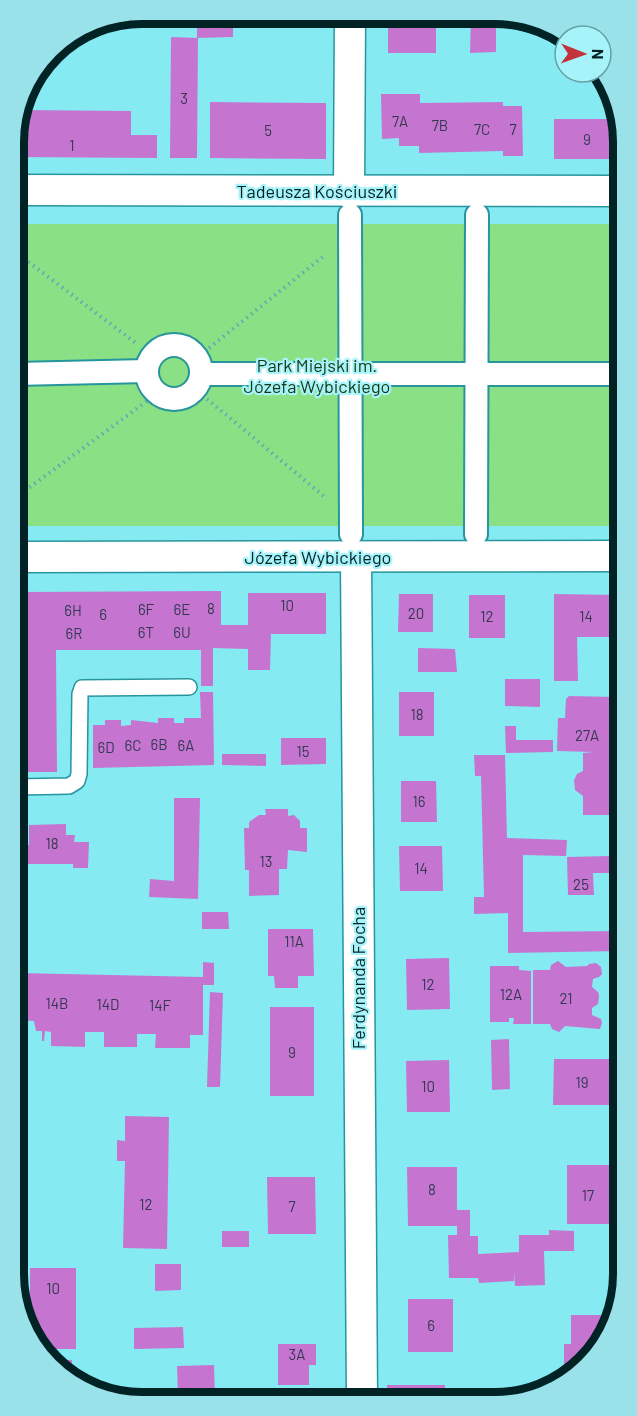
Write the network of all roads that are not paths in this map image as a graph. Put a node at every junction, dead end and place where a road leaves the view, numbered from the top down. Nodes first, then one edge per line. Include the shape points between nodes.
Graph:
1 (350, 24) edge
2 (24, 191) edge
3 (613, 192) edge
4 (350, 214) junction
5 (477, 215) dead end
6 (149, 364) junction
7 (24, 373) edge
8 (197, 373) junction
9 (351, 374) junction
10 (477, 374) junction
11 (613, 374) edge
12 (476, 534) dead end
13 (352, 536) junction
14 (613, 555) edge
15 (24, 556) edge
16 (189, 687) dead end
17 (24, 786) edge
18 (362, 1392) edge

1 - 4 street
2 - 4 street, Tadeusza Kościuszki
3 - 4 street, Tadeusza Kościuszki
4 - 9 street
5 - 10 street
6 - 7 street
6 - 8 street via 166,346 175,345 191,351
6 - 8 street via 147,380 157,394 172,400 181,399
8 - 9 street
9 - 10 street
9 - 13 street
10 - 11 street
10 - 12 street
13 - 14 street, Józefa Wybickiego
13 - 15 street, Józefa Wybickiego
13 - 18 street, Ferdynanda Focha
16 - 17 lane via 82,688 76,781 69,786

